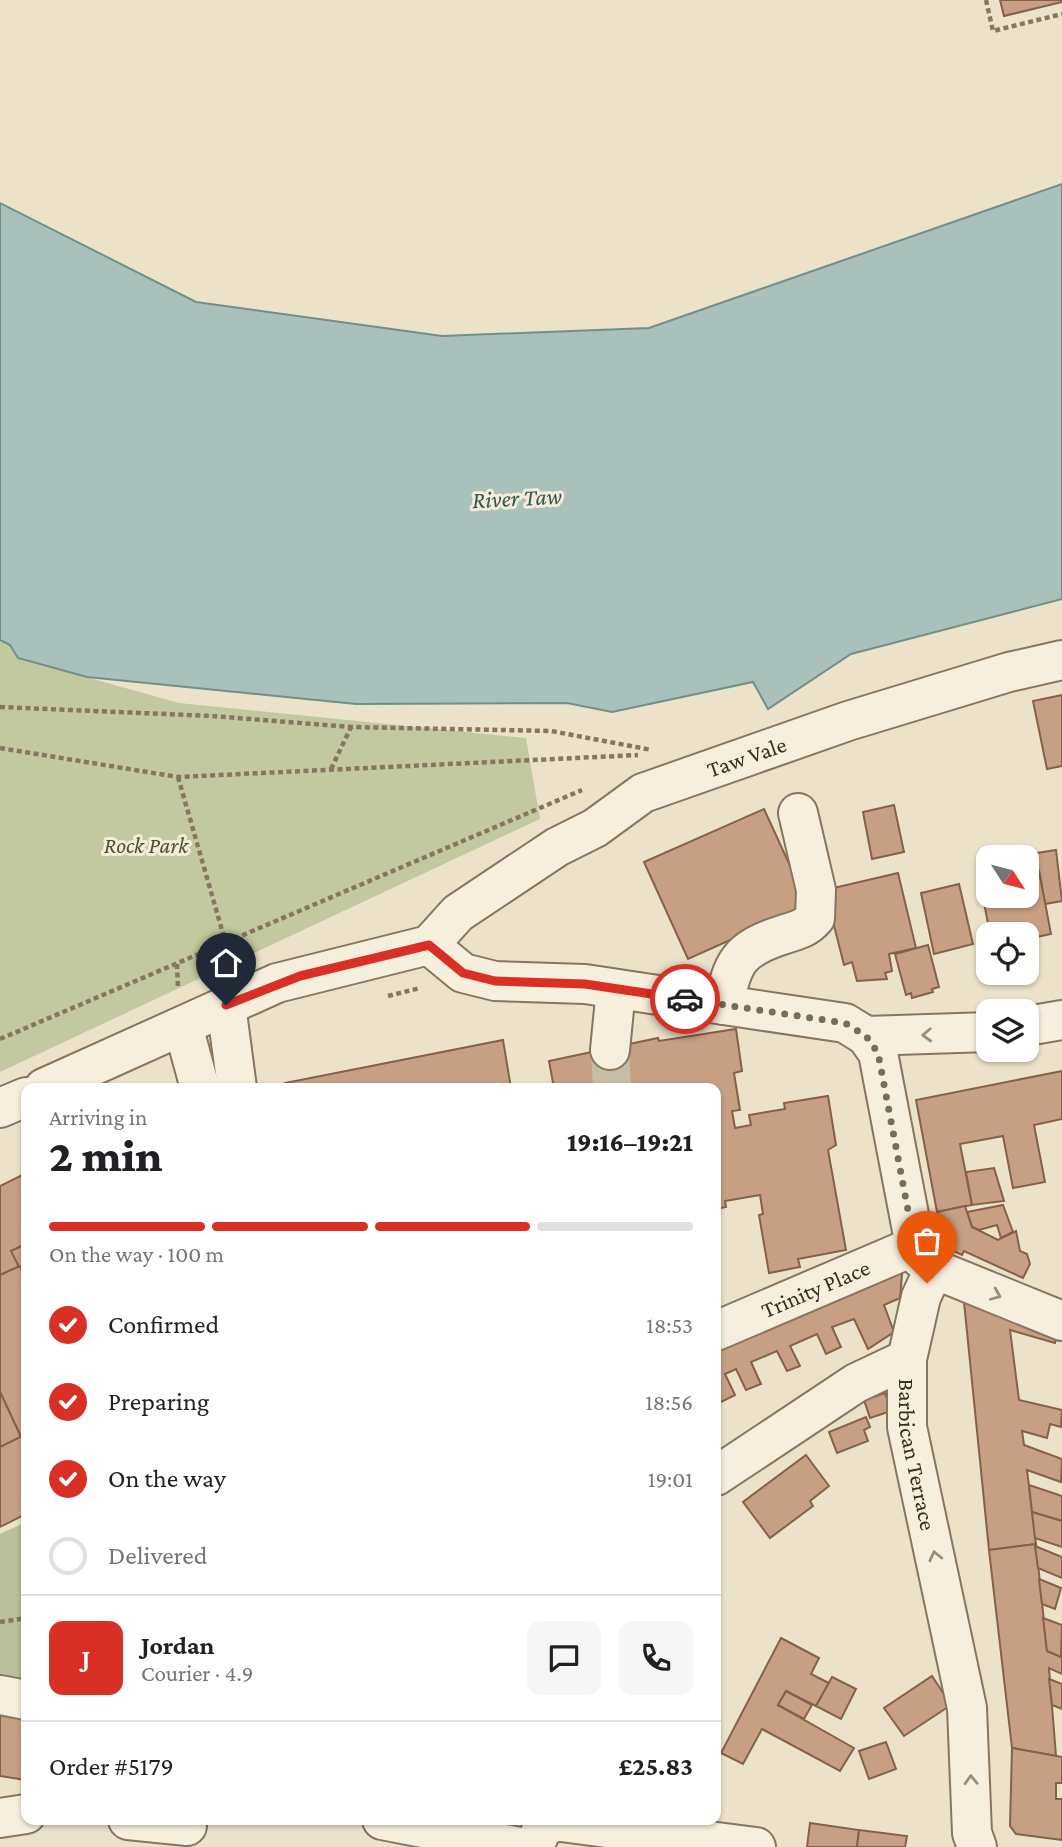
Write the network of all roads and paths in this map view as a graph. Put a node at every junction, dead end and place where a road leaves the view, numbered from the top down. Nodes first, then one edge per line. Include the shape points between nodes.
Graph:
1 (986, 0) edge
2 (1062, 14) edge
3 (1062, 660) edge
4 (0, 707) edge
5 (351, 727) junction
6 (0, 748) edge
7 (331, 769) junction
8 (178, 777) junction
9 (591, 786) dead end
10 (798, 813) dead end
11 (226, 944) junction
12 (429, 945) junction
13 (177, 964) junction
14 (177, 982) dead end
15 (616, 989) junction
16 (724, 1004) junction
17 (226, 1005) junction
18 (1062, 1020) edge
19 (1039, 1024) edge
20 (183, 1026) junction
21 (976, 1032) edge
22 (866, 1036) junction
23 (0, 1039) edge
24 (610, 1050) tunnel mouth
25 (55, 1083) edge
26 (199, 1083) edge
27 (236, 1083) edge
28 (21, 1099) edge
29 (0, 1108) edge
30 (924, 1258) junction
31 (1062, 1321) edge
32 (721, 1329) edge
33 (907, 1359) junction
34 (721, 1473) edge
35 (21, 1619) edge
36 (0, 1622) edge
37 (0, 1695) edge
38 (21, 1699) edge
39 (21, 1815) edge
40 (0, 1818) edge
41 (154, 1825) edge
42 (408, 1825) edge
43 (548, 1825) edge
44 (584, 1825) edge
45 (186, 1831) edge
46 (520, 1847) edge
47 (534, 1847) edge
48 (756, 1847) edge
49 (977, 1847) edge

1 - 2 path via 993,32
3 - 12 street, Taw Vale via 1009,671 848,721 643,793 458,913
4 - 5 path
5 - 7 path
5 - 7 path via 551,732 653,752
6 - 8 path
7 - 8 path
8 - 11 path
9 - 11 path
10 - 16 street via 816,890 815,918 805,928 754,946 741,957 730,971
11 - 13 path
12 - 15 street via 463,973 495,981
12 - 17 street via 300,976
13 - 14 path
13 - 23 path
15 - 16 street
15 - 24 street
16 - 22 street via 845,1023
17 - 20 street
17 - 27 street
18 - 19 street
20 - 25 street
20 - 26 street
21 -> 22 street
22 - 30 street via 878,1053
28 - 29 street
30 -> 31 street
30 - 32 street, Trinity Place
30 - 33 street, Barbican Terrace via 921,1297
33 - 34 street via 856,1382
49 -> 33 street, Barbican Terrace via 972,1833 967,1708 907,1427
35 - 36 path
37 - 38 street
39 - 40 street
41 - 45 street
42 - 46 street
43 - 47 street
44 - 48 street

